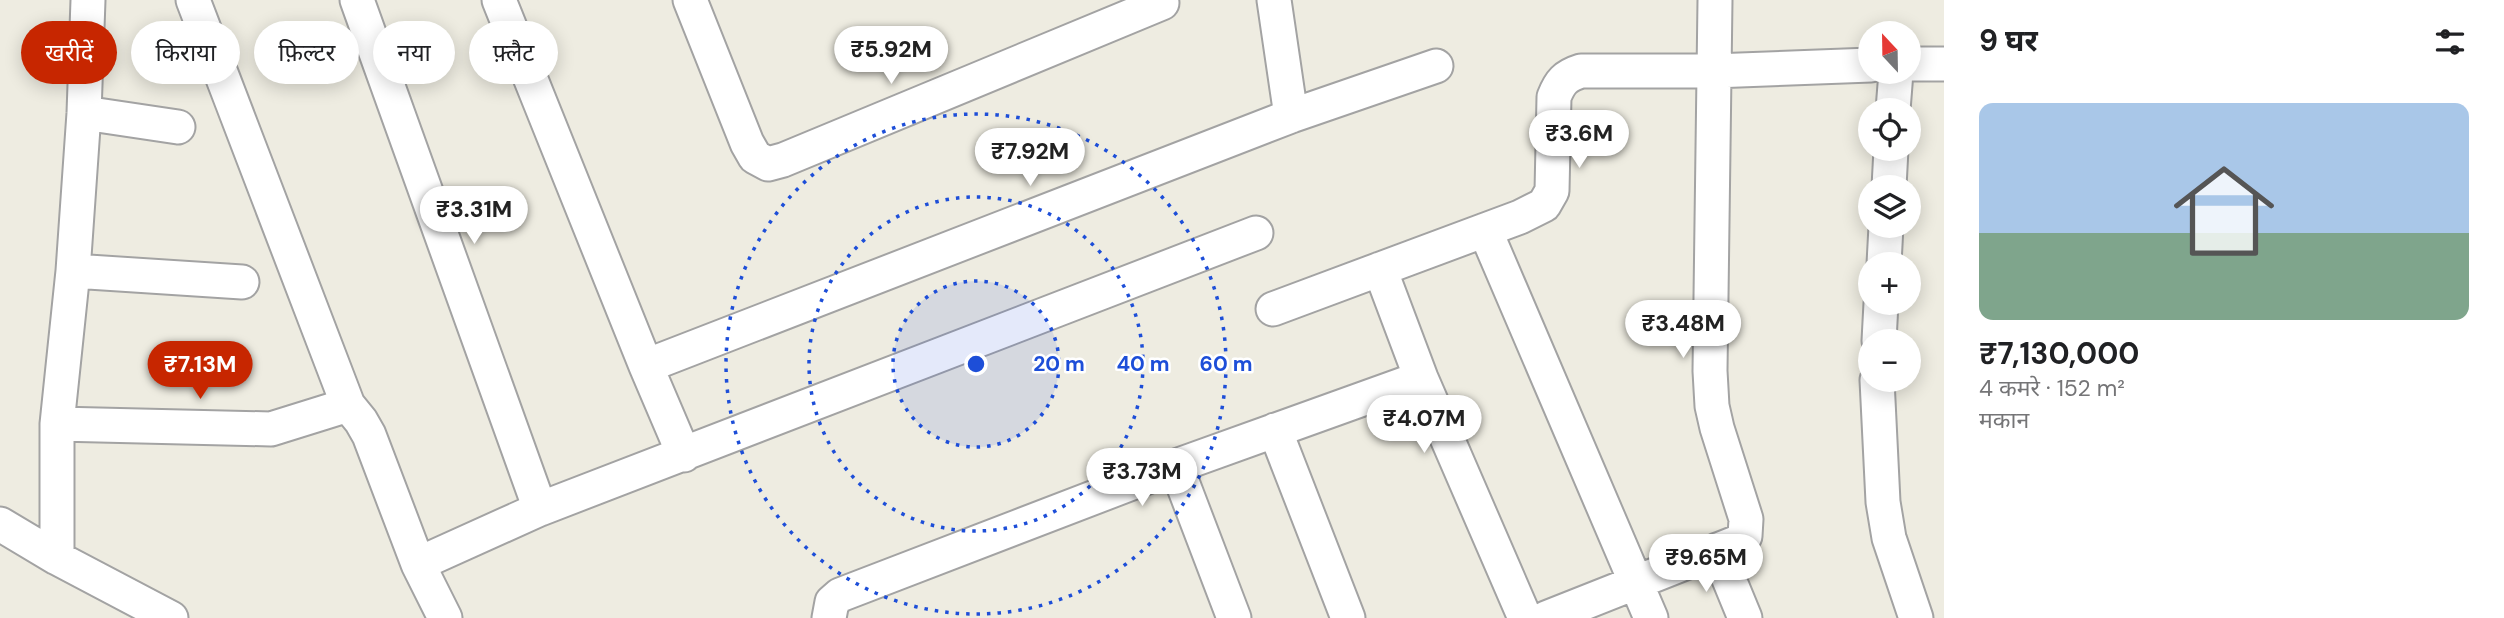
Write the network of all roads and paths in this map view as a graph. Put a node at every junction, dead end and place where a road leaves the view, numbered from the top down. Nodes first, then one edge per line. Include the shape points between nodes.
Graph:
1 (88, 0) edge
2 (193, 0) edge
3 (357, 0) edge
4 (499, 0) edge
5 (690, 0) edge
6 (1274, 0) edge
7 (1715, 0) edge
8 (1163, 3) dead end
9 (1922, 64) edge
10 (1944, 64) edge
11 (1858, 65) edge
12 (1436, 66) dead end
13 (1713, 71) junction
14 (84, 113) junction
15 (1291, 116) junction
16 (178, 127) dead end
17 (1485, 230) junction
18 (1256, 233) dead end
19 (1380, 269) junction
20 (73, 271) junction
21 (242, 282) dead end
22 (1273, 309) dead end
23 (646, 366) junction
24 (1421, 379) junction
25 (1878, 392) edge
26 (348, 405) junction
27 (57, 424) junction
28 (1275, 430) junction
29 (684, 454) junction
30 (1176, 466) junction
31 (540, 509) junction
32 (0, 524) edge
33 (1717, 550) junction
34 (57, 558) junction
35 (418, 564) junction
36 (1634, 581) junction
37 (1228, 616) edge
38 (171, 618) edge
39 (444, 618) edge
40 (829, 618) edge
41 (1349, 618) edge
42 (1525, 618) edge
43 (1546, 618) edge
44 (1651, 618) edge
45 (1745, 618) edge
46 (1916, 618) edge

1 - 14 street
2 - 26 street
3 - 31 street
4 - 23 street
5 - 8 street via 747,143 755,157 768,164
6 - 15 street
7 - 13 street
9 - 10 street
11 - 13 street
12 - 15 street
13 - 17 street via 1581,71 1568,75 1554,97 1552,191 1544,205
13 - 33 street via 1712,406 1748,527 1738,542
14 - 16 street
14 - 20 street
15 - 23 street
17 - 19 street
17 - 36 street
18 - 29 street
19 - 22 street
19 - 24 street
20 - 21 street
20 - 27 street
23 - 29 street
24 - 28 street
24 - 42 street
25 - 46 street via 1889,538
26 - 27 street via 271,429
26 - 35 street via 369,435
27 - 34 street
28 - 30 street
28 - 41 street
29 - 31 street
30 - 37 street
30 - 40 street via 839,595 832,602
31 - 35 street
32 - 34 street
33 - 36 street
33 - 45 street
34 - 38 street
35 - 39 street
36 - 43 street
36 - 44 street

